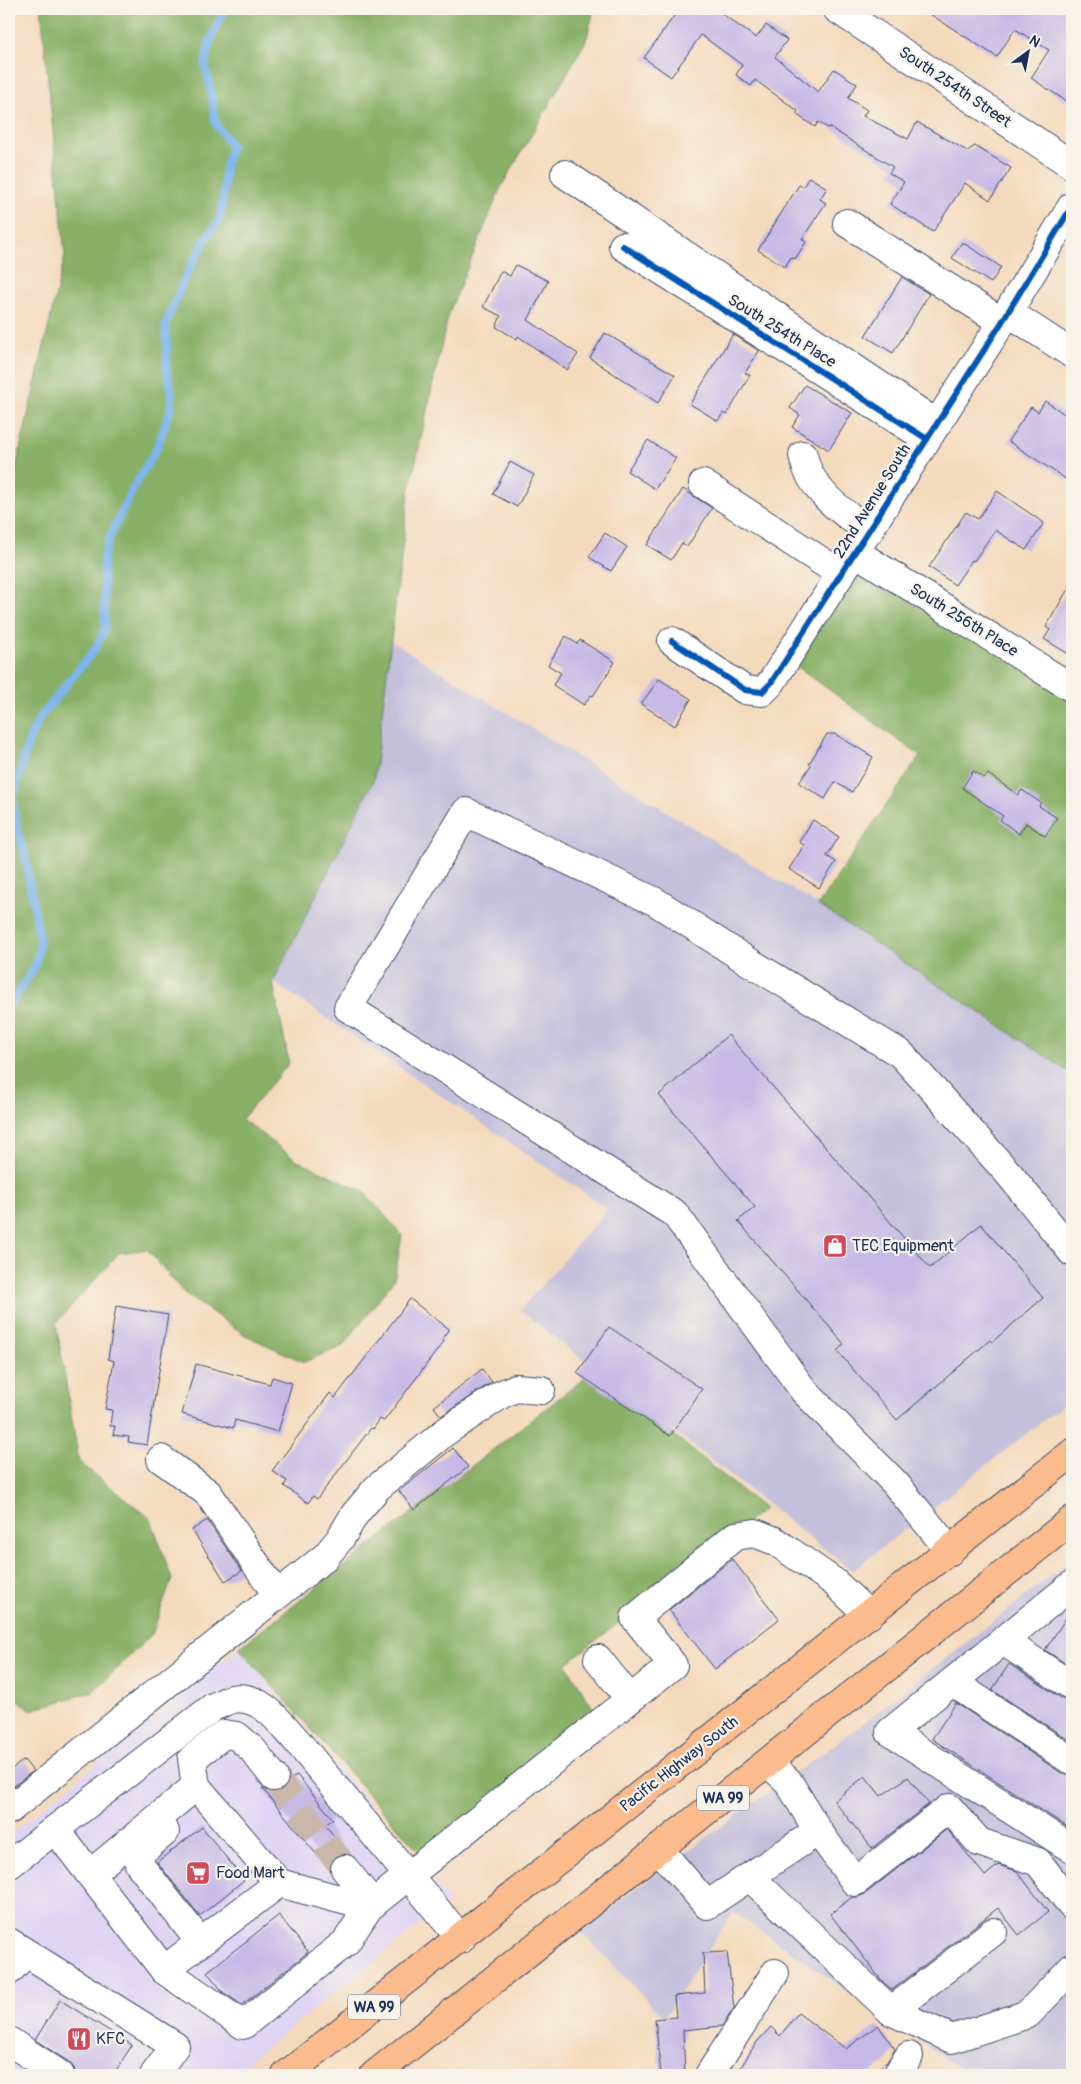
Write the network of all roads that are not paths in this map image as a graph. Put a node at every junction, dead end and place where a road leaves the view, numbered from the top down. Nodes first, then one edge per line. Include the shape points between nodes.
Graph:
1 (837, 9) edge
2 (1072, 165) edge
3 (565, 174) dead end
4 (1072, 206) edge
5 (847, 223) dead end
6 (623, 246) dead end
7 (1005, 317) junction
8 (1072, 354) edge
9 (932, 431) junction
10 (802, 455) dead end
11 (703, 484) dead end
12 (855, 552) junction
13 (672, 641) dead end
14 (1072, 688) edge
15 (1072, 1252) edge
16 (542, 1390) dead end
17 (1072, 1453) edge
18 (161, 1459) dead end
19 (1072, 1520) edge
20 (950, 1550) junction
21 (1069, 1592) edge
22 (277, 1595) junction
23 (869, 1615) junction
24 (1003, 1641) junction
25 (598, 1658) dead end
26 (952, 1682) junction
27 (1072, 1686) edge
28 (630, 1699) junction
29 (1072, 1761) edge
30 (768, 1763) junction
31 (274, 1777) tunnel mouth
32 (201, 1792) junction
33 (9, 1810) edge
34 (55, 1830) junction
35 (818, 1832) junction
36 (659, 1849) junction
37 (1072, 1849) edge
38 (9, 1865) edge
39 (345, 1869) tunnel mouth
40 (90, 1874) junction
41 (408, 1875) junction
42 (750, 1877) junction
43 (279, 1883) junction
44 (371, 1906) junction
45 (1072, 1906) edge
46 (993, 1932) dead end
47 (461, 1938) junction
48 (200, 1942) junction
49 (14, 1955) edge
50 (1072, 1968) edge
51 (164, 1970) junction
52 (775, 1972) dead end
53 (892, 2011) junction
54 (9, 2041) edge
55 (9, 2060) edge
56 (33, 2075) edge
57 (60, 2075) edge
58 (154, 2075) edge
59 (286, 2075) edge
60 (374, 2075) edge
61 (709, 2075) edge

1 - 2 street, South 254th Street
3 - 9 street
4 - 7 street, 22nd Avenue South
5 - 7 street
6 - 9 street, South 254th Place
7 - 8 street
7 - 9 street, 22nd Avenue South
9 - 12 street, 22nd Avenue South
10 - 12 street via 813,482 830,502
11 - 12 street
12 - 13 street, 22nd Avenue South via 771,684 762,692 745,690
12 - 14 street, South 256th Place
15 - 20 street via 1009,1174 901,1054 656,902 466,812 348,1008 675,1214 804,1391 895,1483
16 - 22 street via 516,1388 502,1394 445,1432 377,1488 325,1557
17 - 20 main road, Pacific Highway South / WA 99
18 - 22 street via 208,1493
19 - 30 main road, WA 99
20 - 23 main road, Pacific Highway South / WA 99
21 - 24 street
22 - 33 street
23 - 28 street via 834,1582 775,1541 755,1533 735,1536 635,1618 673,1665
23 - 47 main road, Pacific Highway South / WA 99
24 - 26 street
24 - 27 street
25 - 28 street
26 - 29 street
26 - 37 street via 890,1732
28 - 41 street
30 - 35 street via 788,1781
30 - 36 main road, WA 99
31 - 32 street via 237,1736 224,1734 192,1759
32 - 40 street
32 - 43 street
32 - 48 street via 141,1852 138,1860 140,1868
34 - 38 street
34 - 40 street
34 - 41 street via 213,1707 233,1699 253,1701 271,1712 296,1740
35 - 42 street
35 - 45 street via 855,1882 949,1808 979,1842 1038,1862
36 - 42 street via 707,1905
36 - 60 main road, WA 99
39 - 44 street
40 - 51 street
41 - 44 street
41 - 47 street
42 - 53 street
43 - 44 street
43 - 48 street
44 - 51 street via 346,1942 244,2025
46 - 53 street
47 - 59 main road, Pacific Highway South / WA 99
48 - 51 street
49 - 58 street via 175,2046
50 - 53 street via 1028,2014 952,2039
52 - 61 street
54 - 57 street
55 - 56 street

